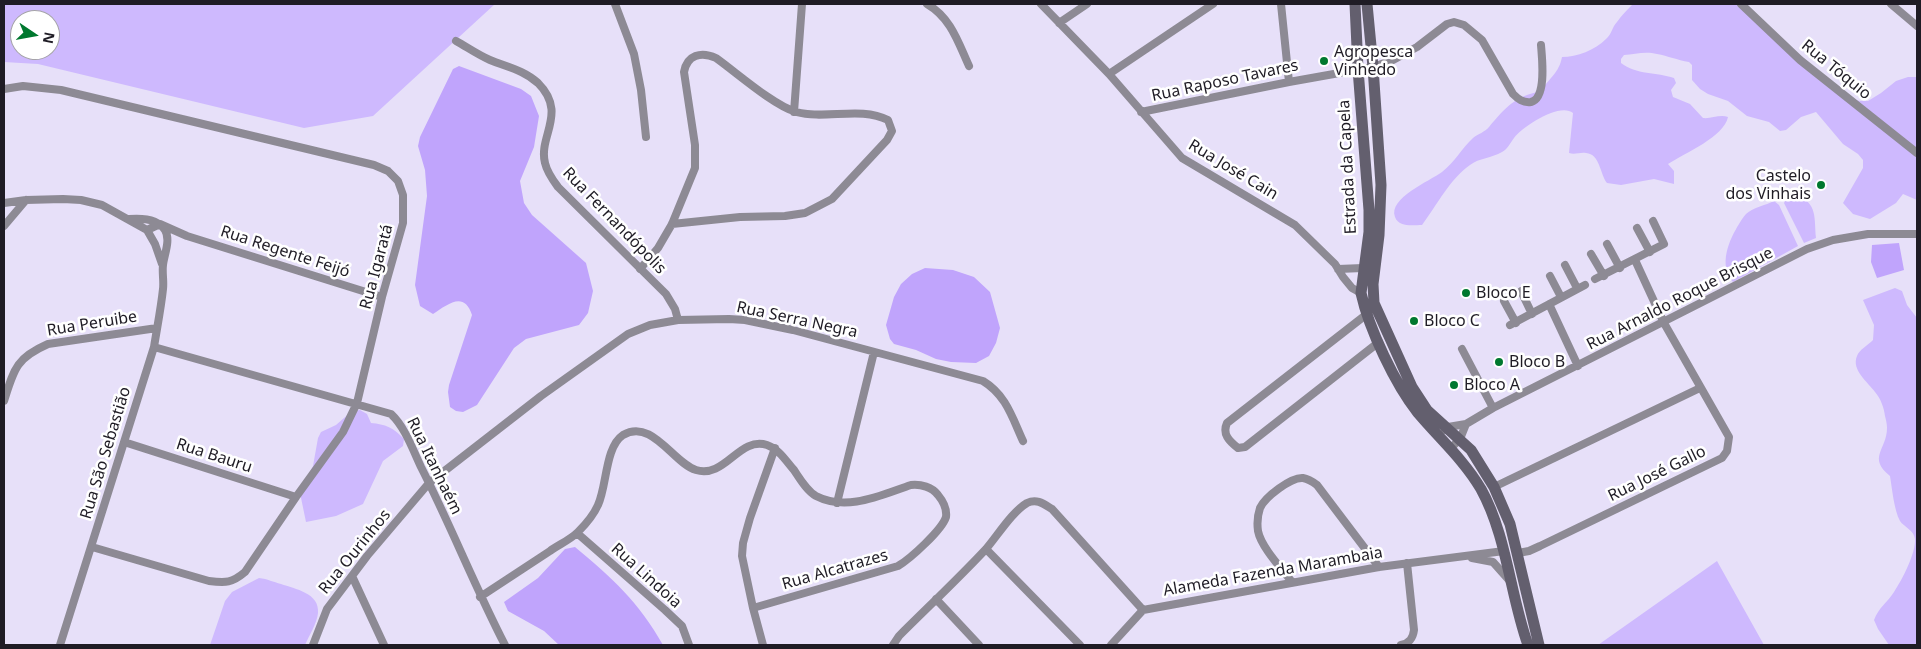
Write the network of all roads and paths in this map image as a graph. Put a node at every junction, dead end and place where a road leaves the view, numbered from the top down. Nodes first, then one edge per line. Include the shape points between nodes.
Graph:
1 (615, 4) edge
2 (802, 4) edge
3 (927, 4) edge
4 (1041, 4) edge
5 (1087, 4) edge
6 (1213, 4) edge
7 (1281, 4) edge
8 (1355, 4) edge
9 (1367, 4) edge
10 (1741, 4) edge
11 (1891, 4) edge
12 (1059, 23) junction
13 (1917, 26) edge
14 (456, 41) dead end
15 (1541, 45) dead end
16 (970, 66) dead end
17 (1373, 67) junction
18 (1358, 69) junction
19 (1108, 74) junction
20 (1289, 82) junction
21 (4, 88) edge
22 (794, 112) junction
23 (1141, 112) junction
24 (646, 137) dead end
25 (1917, 153) edge
26 (26, 200) junction
27 (4, 203) edge
28 (129, 219) junction
29 (1653, 221) dead end
30 (4, 223) edge
31 (160, 224) junction
32 (672, 224) junction
33 (1638, 228) dead end
34 (147, 230) junction
35 (179, 233) junction
36 (1917, 234) edge
37 (166, 240) junction
38 (155, 244) junction
39 (1607, 244) dead end
40 (1650, 252) junction
41 (1591, 254) dead end
42 (1635, 260) junction
43 (1565, 265) dead end
44 (162, 266) junction
45 (1364, 268) junction
46 (1620, 268) junction
47 (640, 269) junction
48 (1338, 269) junction
49 (1350, 269) junction
50 (1374, 276) junction
51 (1550, 276) dead end
52 (1604, 276) junction
53 (1345, 279) junction
54 (1596, 279) dead end
55 (1585, 285) dead end
56 (1577, 288) junction
57 (1521, 291) dead end
58 (1361, 293) junction
59 (382, 297) junction
60 (1561, 297) junction
61 (1504, 301) dead end
62 (1549, 304) junction
63 (1367, 314) junction
64 (1532, 314) junction
65 (678, 320) junction
66 (1664, 323) junction
67 (157, 328) junction
68 (1379, 342) junction
69 (154, 347) junction
70 (1462, 349) dead end
71 (874, 352) junction
72 (1578, 366) junction
73 (1700, 388) junction
74 (4, 401) edge
75 (357, 404) junction
76 (1493, 408) junction
77 (1466, 424) junction
78 (1448, 427) junction
79 (1438, 435) junction
80 (1460, 439) junction
81 (1022, 441) dead end
82 (124, 442) junction
83 (774, 448) junction
84 (1450, 449) junction
85 (429, 483) junction
86 (1494, 487) junction
87 (296, 497) junction
88 (837, 502) junction
89 (577, 533) junction
90 (92, 547) junction
91 (986, 549) junction
92 (1504, 551) junction
93 (1518, 553) junction
94 (1455, 557) junction
95 (1407, 563) junction
96 (1379, 567) junction
97 (352, 576) junction
98 (1292, 582) junction
99 (1511, 583) junction
100 (480, 597) junction
101 (936, 598) junction
102 (752, 608) junction
103 (1143, 610) junction
104 (60, 645) edge
105 (313, 645) edge
106 (384, 645) edge
107 (505, 645) edge
108 (690, 645) edge
109 (763, 645) edge
110 (892, 645) edge
111 (979, 645) edge
112 (1080, 645) edge
113 (1112, 645) edge
114 (1401, 645) edge
115 (1528, 645) edge
116 (1540, 645) edge

1 - 24 street via 634,54
2 - 22 street
3 - 16 street via 950,23
4 - 12 street, Rua José Cain
5 - 12 street
6 - 19 street
7 - 20 street
8 - 18 main road, Estrada da Capela
9 - 17 main road, Estrada da Capela
10 - 25 street, Rua Tóquio via 1800,60
11 - 13 street
12 - 19 street, Rua José Cain
14 - 47 street, Rua Fernandópolis via 489,59 524,72 546,92 552,120 544,162 550,176
15 - 17 street, Rua Raposo Tavares via 1541,87 1533,101 1519,100 1482,40 1464,25 1454,22 1417,48
17 - 18 street, Rua Raposo Tavares
17 - 50 main road, Estrada da Capela via 1381,185 1380,235
18 - 20 street, Rua Raposo Tavares
18 - 45 main road, Estrada da Capela via 1369,210
19 - 23 street, Rua José Cain
20 - 23 street, Rua Raposo Tavares
21 - 59 street, Rua Igaratá via 24,86 61,90 388,171 398,181 404,209
22 - 32 street via 709,55 689,60 684,72 695,145 695,168
22 - 32 street via 809,115 877,114 888,120 892,131 879,150 832,199 806,213
23 - 48 street, Rua José Cain via 1182,158 1295,225
26 - 27 street, Rua São Sebastião
26 - 28 street, Rua São Sebastião via 81,200 102,205
26 - 30 street
28 - 31 street, Rua São Sebastião via 142,218
28 - 34 street, Rua São Sebastião
29 - 40 street via 1664,244
31 - 34 street
31 - 35 street, Rua Regente Feijó
31 - 37 street, Rua São Sebastião via 166,232
32 - 47 street
33 - 40 street
34 - 38 street, Rua São Sebastião
35 - 37 street
35 - 59 street, Rua Regente Feijó
36 - 66 street, Rua Arnaldo Roque Brisque via 1868,234 1824,243
37 - 38 street
37 - 44 street, Rua São Sebastião
38 - 44 street, Rua São Sebastião
39 - 46 street
40 - 42 street
41 - 52 street
42 - 46 street
42 - 66 street, Rua José Gallo
43 - 56 street
44 - 67 street, Rua São Sebastião via 163,286
45 - 49 street
45 - 50 street
45 - 58 main road, Estrada da Capela
46 - 52 street
47 - 65 street, Rua Fernandópolis via 666,294
48 - 49 street
48 - 53 street, Rua José Cain
49 - 53 street
50 - 78 main road, Estrada da Capela via 1374,303 1412,387 1427,410
51 - 60 street
52 - 54 street
53 - 58 street, Rua José Cain
55 - 56 street
56 - 60 street
57 - 64 street
58 - 63 main road, Estrada da Capela
59 - 75 street, Rua Igaratá
60 - 62 street
61 - 64 street via 1513,324
62 - 64 street
62 - 72 street
63 - 68 main road, Estrada da Capela
63 - 68 street via 1227,423 1226,435 1238,448 1245,447
65 - 71 street, Rua Serra Negra via 744,320
65 - 85 street, Rua Serra Negra via 650,325 628,334 557,384
66 - 72 street, Rua Arnaldo Roque Brisque
66 - 73 street, Rua José Gallo
67 - 69 street, Rua São Sebastião
67 - 74 street, Rua Peruibe via 48,344 31,351 17,366
68 - 79 main road, Estrada da Capela via 1403,391
69 - 75 street, Rua Itanhaém
69 - 82 street, Rua São Sebastião
70 - 76 street
71 - 81 street, Rua Serra Negra via 983,381 1003,397
71 - 88 street
72 - 76 street, Rua Arnaldo Roque Brisque
73 - 86 street
73 - 93 street, Rua José Gallo via 1729,437 1727,451 1722,458 1540,546
75 - 85 street, Rua Itanhaém via 395,418
75 - 87 street, Rua Igaratá via 343,432
76 - 77 street, Rua Arnaldo Roque Brisque
77 - 78 street, Rua Arnaldo Roque Brisque
77 - 80 street
78 - 79 street, Rua Arnaldo Roque Brisque
78 - 80 main road, Estrada da Capela
79 - 84 main road, Estrada da Capela
80 - 84 street
80 - 86 main road, Estrada da Capela via 1471,450
82 - 87 street, Rua Bauru
82 - 90 street, Rua São Sebastião
83 - 88 street, Rua Alcatrazes via 816,496
83 - 89 street via 757,443 748,445 716,469 706,472 689,467 649,434 631,432 623,435 612,449 597,507
83 - 102 street via 743,543 742,556
84 - 92 main road, Estrada da Capela via 1480,487
85 - 97 street, Rua Ourinhos
85 - 100 street, Rua Itanhaém
86 - 93 main road, Estrada da Capela
87 - 90 street, Rua Igaratá via 250,566 235,581 209,581
88 - 102 street, Rua Alcatrazes via 861,502 919,484 936,492 946,509 946,518 910,559 898,566
89 - 100 street
89 - 108 street, Rua Lindoia via 666,610 682,626
90 - 104 street, Rua São Sebastião
91 - 101 street
91 - 103 street via 1019,510 1028,503 1040,502 1052,509
91 - 112 street
92 - 94 street, Alameda Fazenda Marambaia
92 - 99 main road, Estrada da Capela
93 - 116 main road, Estrada da Capela
94 - 95 street, Alameda Fazenda Marambaia
94 - 99 street, Alameda Fazenda Marambaia via 1493,562
95 - 96 street, Alameda Fazenda Marambaia
95 - 114 street via 1414,630 1411,640
96 - 98 street, Alameda Fazenda Marambaia
96 - 98 street via 1317,485 1302,478 1273,493 1265,500 1258,515 1260,540
97 - 105 street, Rua Ourinhos via 327,609
97 - 106 street
98 - 103 street, Alameda Fazenda Marambaia
99 - 115 main road, Estrada da Capela
100 - 107 street, Rua Itanhaém
101 - 110 street
101 - 111 street
102 - 109 street
103 - 113 street, Alameda Fazenda Marambaia

